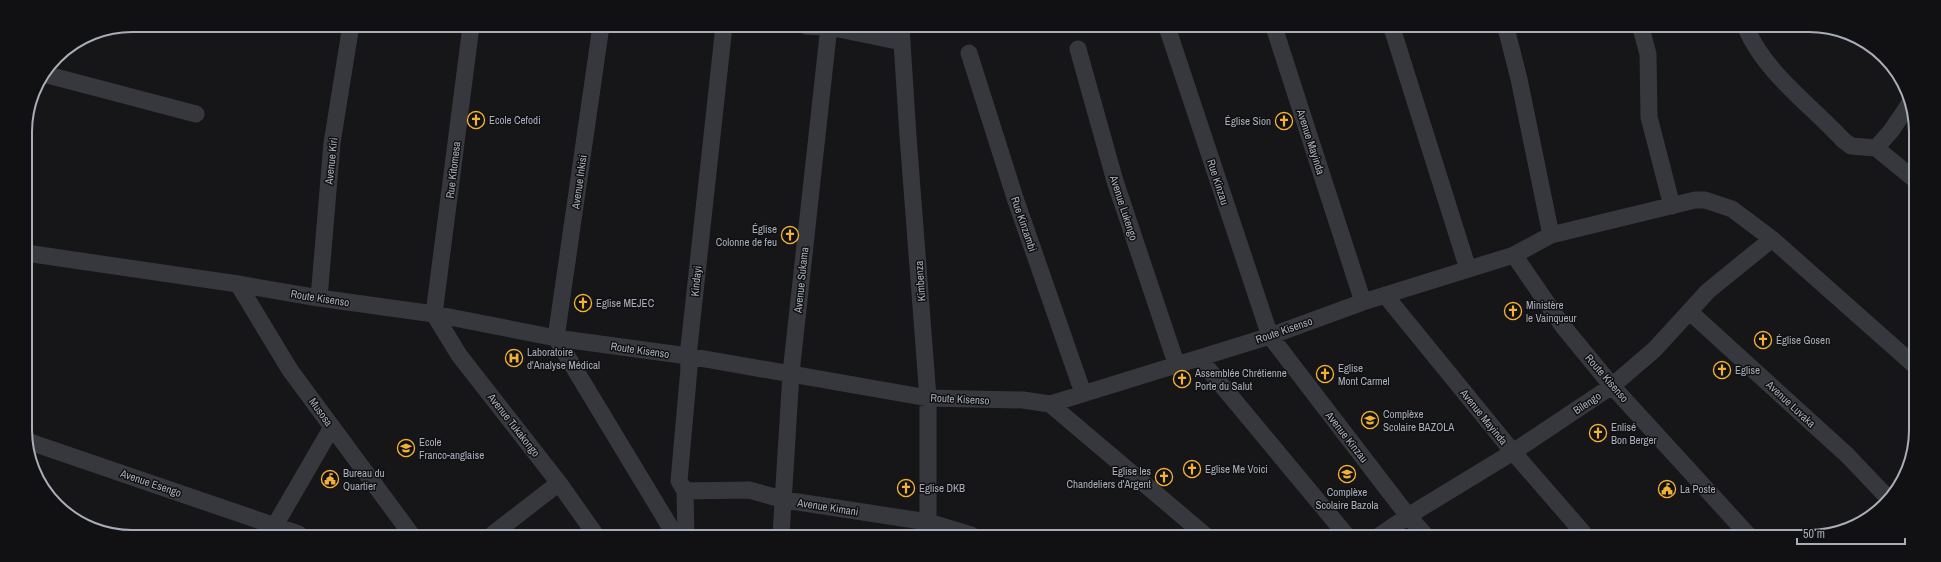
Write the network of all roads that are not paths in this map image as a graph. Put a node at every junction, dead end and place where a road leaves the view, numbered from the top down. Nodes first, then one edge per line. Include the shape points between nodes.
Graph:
1 (350, 32) edge
2 (470, 32) edge
3 (600, 32) edge
4 (723, 32) edge
5 (828, 32) edge
6 (875, 32) edge
7 (1169, 32) edge
8 (1276, 32) edge
9 (1393, 32) edge
10 (1507, 32) edge
11 (1642, 32) edge
12 (1748, 32) edge
13 (902, 35) edge
14 (1078, 49) dead end
15 (969, 53) dead end
16 (49, 75) edge
17 (1906, 109) edge
18 (196, 114) dead end
19 (1876, 148) junction
20 (1909, 176) edge
21 (1672, 206) junction
22 (1551, 234) junction
23 (1772, 239) junction
24 (32, 254) edge
25 (1514, 255) junction
26 (1468, 269) junction
27 (238, 284) junction
28 (1385, 295) junction
29 (319, 298) junction
30 (1363, 302) junction
31 (1690, 312) junction
32 (434, 314) junction
33 (1270, 336) junction
34 (556, 338) junction
35 (688, 356) junction
36 (1200, 358) junction
37 (1909, 360) edge
38 (1177, 366) junction
39 (791, 373) junction
40 (1612, 386) junction
41 (1083, 393) junction
42 (928, 398) junction
43 (1050, 404) junction
44 (332, 427) junction
45 (33, 443) edge
46 (1513, 452) junction
47 (559, 483) junction
48 (685, 491) junction
49 (1885, 495) edge
50 (784, 500) junction
51 (1408, 516) junction
52 (927, 528) edge
53 (272, 529) edge
54 (408, 530) edge
55 (498, 530) edge
56 (592, 530) edge
57 (673, 530) edge
58 (686, 530) edge
59 (781, 530) edge
60 (940, 530) edge
61 (1199, 530) edge
62 (1342, 530) edge
63 (1388, 530) edge
64 (1421, 530) edge
65 (1581, 530) edge
66 (1744, 530) edge

1 - 29 street, Avenue Kiri via 332,143
2 - 32 street, Rue Kitomesa
3 - 34 street, Avenue Inkisi
4 - 35 street, Kindayi
5 - 39 street, Avenue Sukama
6 - 13 street
7 - 33 street, Rue Kinzau
8 - 30 street, Avenue Mayinda
9 - 26 street
10 - 22 street
11 - 21 street via 1648,54 1649,117
12 - 19 street via 1767,64 1843,140 1851,146
13 - 42 street, Kimbenza
14 - 38 street, Avenue Lukengo via 1114,181
15 - 41 street, Rue Kinzambi via 1015,198
16 - 18 street
17 - 19 street
19 - 20 street
21 - 22 street
21 - 23 street via 1705,200 1732,209
22 - 25 street
23 - 31 street, Bilengo via 1708,291
23 - 37 street
24 - 27 street, Route Kisenso
25 - 26 street, Route Kisenso
25 - 40 street, Route Kisenso via 1562,325
26 - 28 street, Route Kisenso
27 - 29 street, Route Kisenso
27 - 44 street, Musosa via 290,370
28 - 30 street, Route Kisenso
28 - 46 street, Avenue Mayinda
29 - 32 street, Route Kisenso
30 - 33 street, Route Kisenso
31 - 40 street, Bilengo via 1655,349
31 - 49 street, Avenue Luvaka via 1846,455
32 - 34 street, Route Kisenso
32 - 47 street, Avenue Tukakongo via 459,355
33 - 36 street, Route Kisenso
33 - 51 street, Avenue Kinzau
34 - 35 street, Route Kisenso
34 - 57 street
35 - 39 street, Route Kisenso
35 - 48 street, Kindayi via 680,481
36 - 38 street, Route Kisenso
36 - 62 street
38 - 41 street, Route Kisenso
39 - 42 street, Route Kisenso
39 - 50 street, Avenue Sukama
40 - 46 street, Bilengo
40 - 66 street, Route Kisenso
41 - 43 street, Route Kisenso
42 - 43 street, Route Kisenso via 1023,400
42 - 52 street, Kimbenza
43 - 61 street
44 - 53 street
44 - 54 street, Musosa
45 - 53 street, Avenue Esengo
46 - 51 street, Bilengo
46 - 65 street, Avenue Mayinda
47 - 55 street
47 - 56 street, Avenue Tukakongo
48 - 50 street, Avenue Kimani via 749,490
48 - 58 street, Kindayi
50 - 52 street, Avenue Kimani
50 - 59 street, Avenue Sukama
51 - 63 street, Bilengo
51 - 64 street, Avenue Kinzau
52 - 60 street, Avenue Kimani

